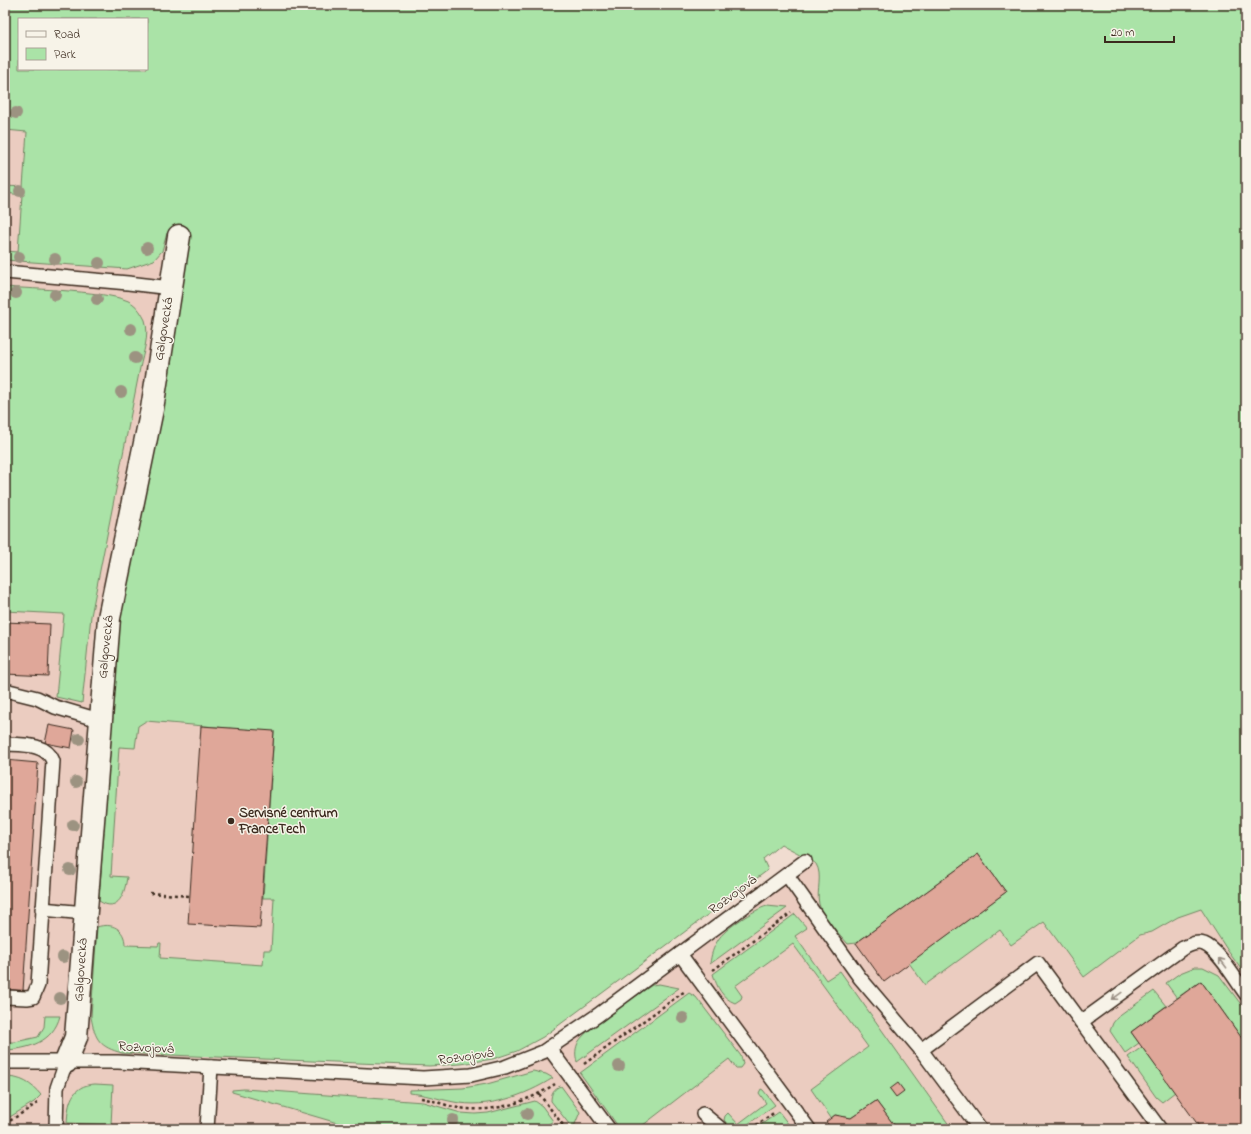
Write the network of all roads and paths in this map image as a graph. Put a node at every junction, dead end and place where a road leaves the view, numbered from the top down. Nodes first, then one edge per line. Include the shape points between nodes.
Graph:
1 (178, 236) dead end
2 (5, 272) edge
3 (171, 288) junction
4 (5, 690) edge
5 (99, 720) junction
6 (5, 744) edge
7 (805, 861) dead end
8 (787, 875) junction
9 (150, 893) dead end
10 (190, 896) dead end
11 (807, 901) junction
12 (42, 909) junction
13 (85, 913) junction
14 (680, 954) junction
15 (700, 980) junction
16 (1246, 994) edge
17 (5, 997) edge
18 (1081, 1022) junction
19 (549, 1048) junction
20 (921, 1050) junction
21 (5, 1062) edge
22 (66, 1062) junction
23 (211, 1067) junction
24 (569, 1075) junction
25 (57, 1088) junction
26 (539, 1094) junction
27 (416, 1097) dead end
28 (789, 1102) junction
29 (703, 1114) dead end
30 (5, 1124) edge
31 (56, 1129) edge
32 (206, 1129) edge
33 (566, 1129) edge
34 (609, 1129) edge
35 (721, 1129) edge
36 (751, 1129) edge
37 (809, 1129) edge
38 (980, 1129) edge
39 (1160, 1129) edge

1 - 3 street, Galgovecká
2 - 3 lane
3 - 5 street, Galgovecká via 152,409 108,618
4 - 5 lane via 37,698 55,707
5 - 13 street, Galgovecká
6 - 12 lane via 41,748 51,755 53,761
7 - 8 lane, Rozvojová
8 - 11 lane
8 - 14 lane, Rozvojová
9 - 10 path
11 - 15 path
11 - 20 lane via 860,978
12 - 13 lane
12 - 17 lane via 36,992 33,997 27,998
13 - 22 street, Galgovecká via 76,1037
14 - 15 lane
14 - 19 lane, Rozvojová
15 - 24 path
15 - 28 lane
16 -> 18 lane via 1213,949 1203,944 1194,944 1183,948
18 - 20 lane via 1038,963
18 - 39 lane
19 - 23 lane, Rozvojová via 505,1067 471,1075 423,1078
19 - 24 lane
20 - 38 lane
21 - 22 lane, Rozvojová
22 - 23 lane, Rozvojová
22 - 25 lane
23 - 32 lane
24 - 26 path
24 - 34 lane
25 - 30 path
25 - 31 lane
26 - 27 path via 503,1107 479,1110 458,1108
26 - 33 path
28 - 36 path
28 - 37 lane
29 - 35 lane

